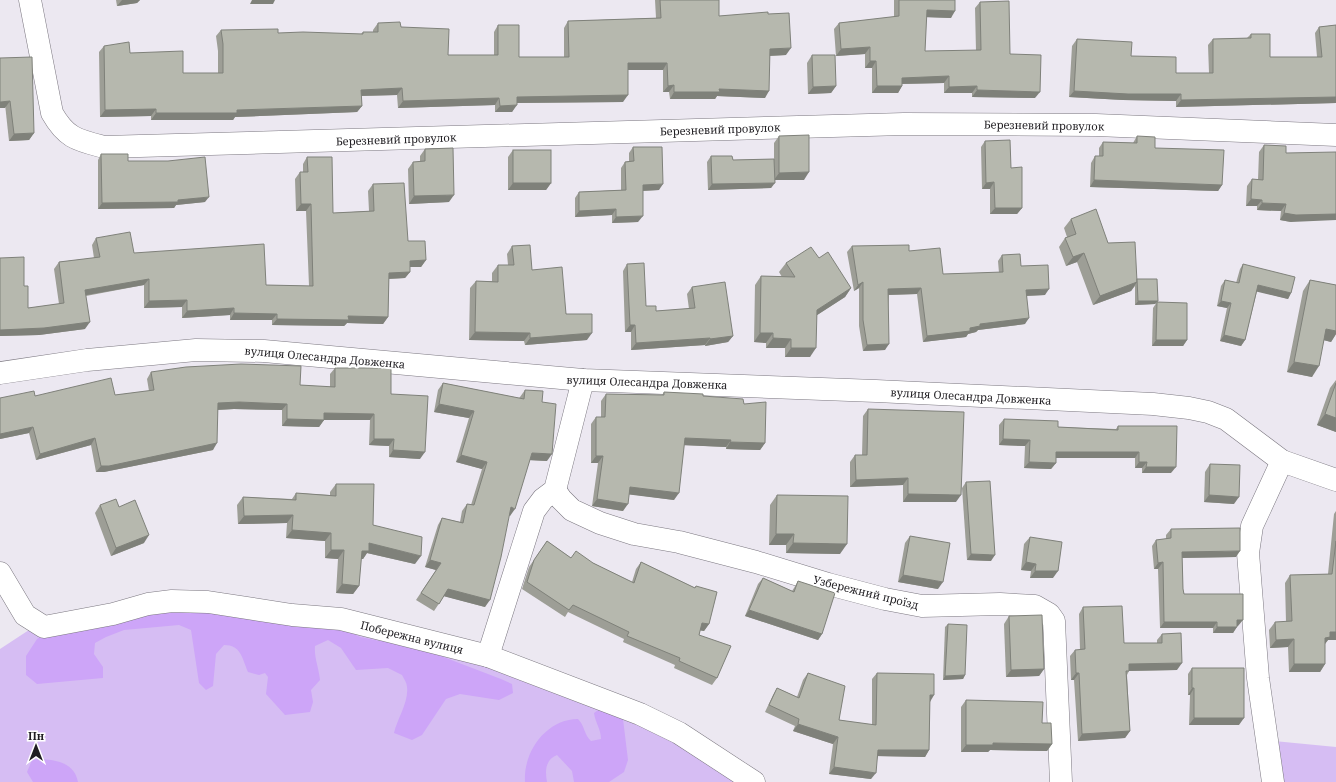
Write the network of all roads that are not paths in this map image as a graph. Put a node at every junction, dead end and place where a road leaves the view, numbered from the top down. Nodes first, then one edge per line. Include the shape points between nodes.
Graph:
1 (30, 0) edge
2 (1336, 135) edge
3 (0, 373) edge
4 (583, 380) junction
5 (1282, 461) junction
6 (1336, 480) edge
7 (555, 490) junction
8 (0, 573) edge
9 (488, 656) junction
10 (754, 782) edge
11 (1061, 782) edge
12 (1273, 782) edge

1 - 2 street, Березневий провулок via 52,113 60,128 80,140 104,147 904,124 1096,125
3 - 4 street, вулиця Олесандра Довженка via 87,360 196,350 264,351
4 - 5 street, вулиця Олесандра Довженка via 876,391 1153,404 1189,408 1226,419
4 - 7 street
5 - 6 street, вулиця Олесандра Довженка
5 - 12 street via 1252,526 1248,553 1258,678
7 - 9 street via 543,499 534,512
7 - 11 street, Узбережний проїзд via 572,510 634,534 679,542 828,584 922,606 1035,606 1050,614 1054,621
8 - 9 street, Побережна вулиця via 25,615 44,627 113,614 148,604 172,601 208,602 292,615 341,619
9 - 10 street, Побережна вулиця via 640,714 678,733

